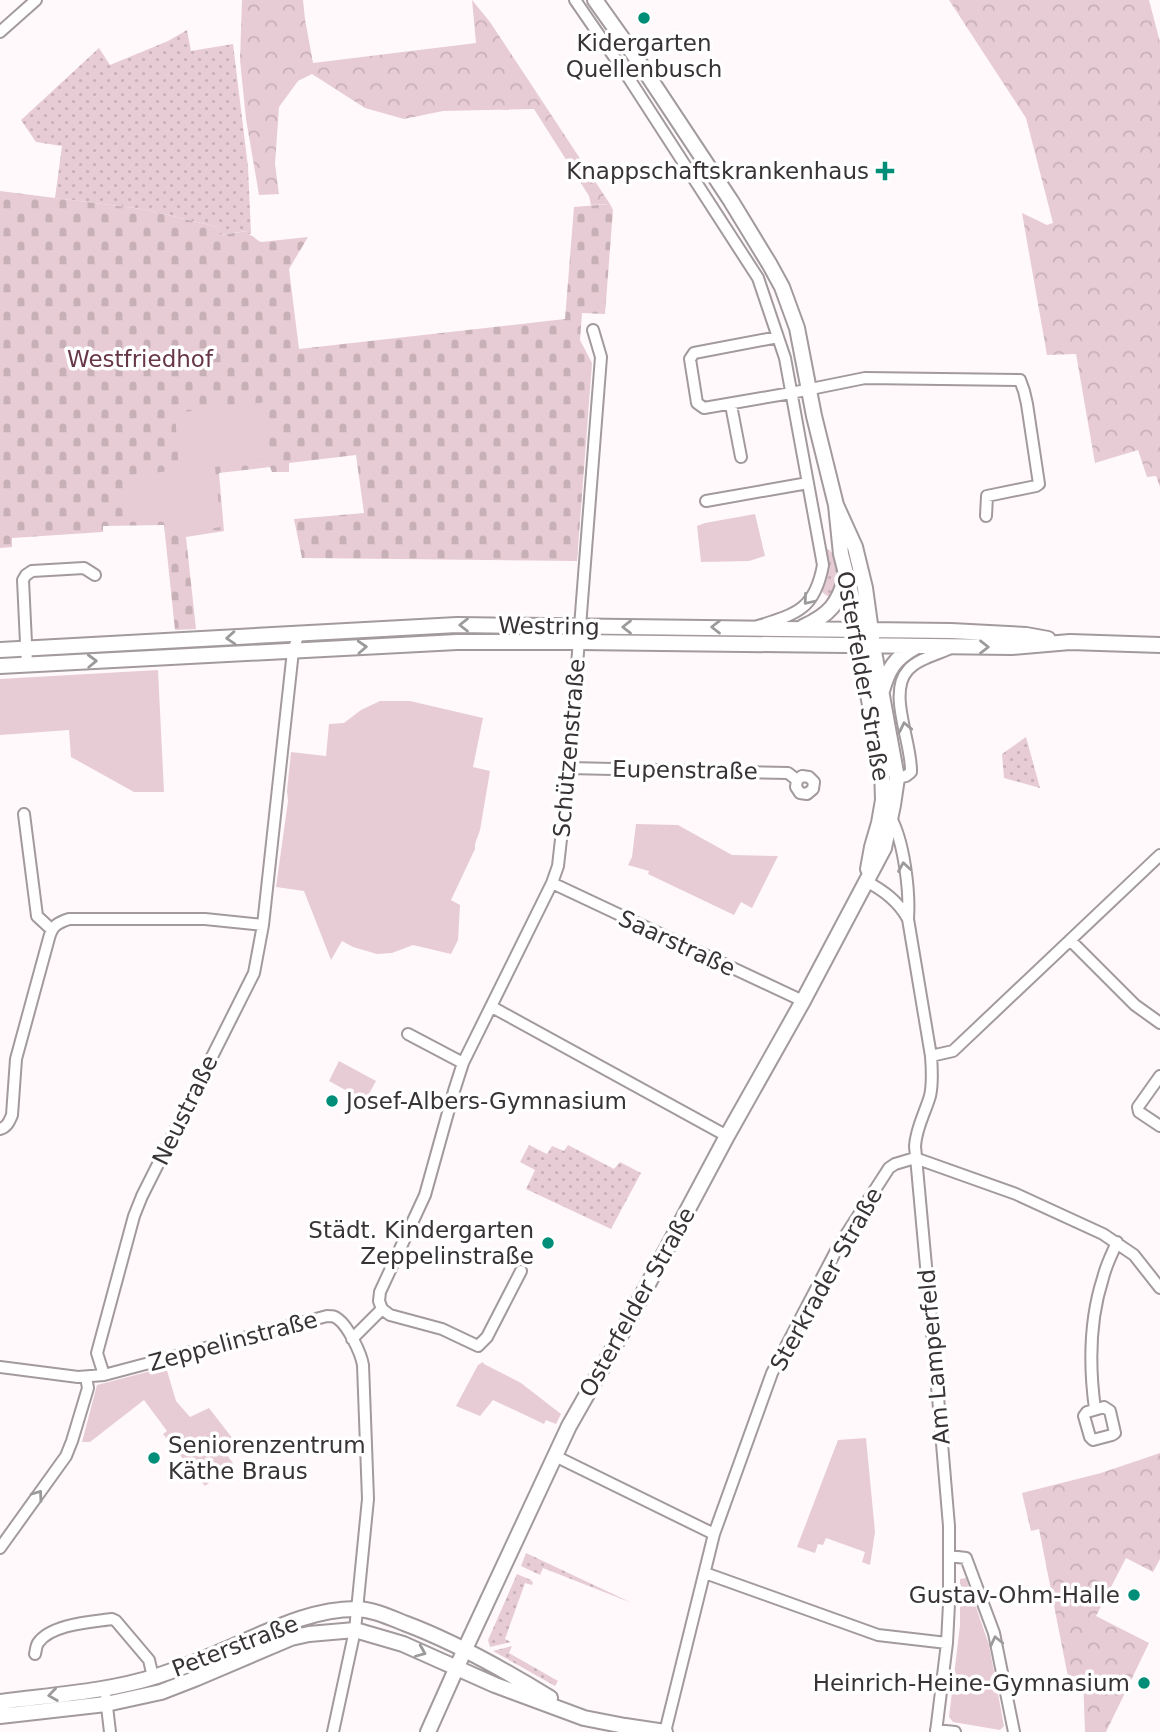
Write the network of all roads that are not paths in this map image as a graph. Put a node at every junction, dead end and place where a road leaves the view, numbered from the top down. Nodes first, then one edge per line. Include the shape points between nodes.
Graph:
1 (575, 0) edge
2 (595, 0) edge
3 (31, 2) edge
4 (0, 32) edge
5 (701, 159) junction
6 (686, 169) junction
7 (770, 265) junction
8 (756, 275) junction
9 (593, 330) dead end
10 (778, 337) junction
11 (810, 389) junction
12 (791, 393) junction
13 (732, 405) junction
14 (741, 457) dead end
15 (808, 484) junction
16 (706, 501) dead end
17 (836, 505) junction
18 (986, 516) dead end
19 (820, 541) junction
20 (841, 554) junction
21 (94, 575) dead end
22 (847, 575) junction
23 (753, 627) junction
24 (798, 629) junction
25 (864, 629) junction
26 (299, 634) junction
27 (580, 634) junction
28 (1070, 642) junction
29 (1160, 645) edge
30 (866, 646) junction
31 (916, 647) junction
32 (953, 647) junction
33 (27, 649) junction
34 (0, 650) edge
35 (293, 651) junction
36 (27, 664) junction
37 (0, 666) edge
38 (881, 693) junction
39 (569, 768) junction
40 (897, 778) junction
41 (797, 780) dead end
42 (24, 814) dead end
43 (891, 818) junction
44 (1160, 855) edge
45 (866, 881) junction
46 (551, 883) junction
47 (908, 919) junction
48 (263, 925) junction
49 (51, 929) junction
50 (1070, 940) junction
51 (803, 1001) junction
52 (492, 1007) junction
53 (1160, 1023) edge
54 (408, 1034) dead end
55 (931, 1056) junction
56 (463, 1063) junction
57 (1160, 1076) edge
58 (1160, 1126) edge
59 (0, 1129) edge
60 (727, 1136) junction
61 (915, 1158) junction
62 (1117, 1242) junction
63 (522, 1271) dead end
64 (1160, 1288) edge
65 (382, 1309) junction
66 (352, 1339) junction
67 (0, 1367) edge
68 (104, 1375) junction
69 (86, 1377) junction
70 (1095, 1409) dead end
71 (555, 1456) junction
72 (714, 1534) junction
73 (0, 1548) edge
74 (949, 1556) junction
75 (705, 1573) junction
76 (358, 1609) junction
77 (355, 1630) junction
78 (947, 1643) junction
79 (465, 1649) junction
80 (35, 1654) dead end
81 (457, 1667) junction
82 (153, 1677) junction
83 (105, 1688) junction
84 (0, 1702) edge
85 (106, 1704) junction
86 (578, 1715) junction
87 (0, 1716) edge
88 (936, 1731) edge
89 (110, 1732) edge
90 (333, 1732) edge
91 (428, 1732) edge
92 (665, 1732) edge
93 (954, 1732) edge
94 (1014, 1732) edge

1 - 6 street, Osterfelder Straße
2 - 5 main road, Osterfelder Straße
3 - 4 street
5 - 6 street
5 - 7 main road, Osterfelder Straße
6 - 8 street, Osterfelder Straße
7 - 8 street
7 - 11 main road, Osterfelder Straße via 797,328
8 - 10 street, Osterfelder Straße
9 - 27 street, Schützenstraße via 601,357
10 - 12 street, Osterfelder Straße
10 - 13 street via 694,353 697,403 704,408
11 - 12 street
11 - 17 main road, Osterfelder Straße
11 - 18 street via 865,378 1020,380 1039,484 986,496
12 - 13 street
12 - 15 street, Osterfelder Straße
13 - 14 street
15 - 16 street
15 - 19 street, Osterfelder Straße
17 - 20 main road, Osterfelder Straße
17 - 25 main road, Osterfelder Straße via 855,547 865,588
19 - 20 street, Osterfelder Straße
19 -> 23 street, Osterfelder Straße via 823,565 810,600 787,616
20 - 22 main road, Osterfelder Straße
21 - 33 street via 84,568 26,575
22 - 24 main road via 831,609
22 - 25 main road, Osterfelder Straße
23 - 24 main road, Westring
23 -> 27 main road, Westring
24 - 25 main road, Westring
25 - 28 main road, Westring via 1014,634
25 - 30 main road, Osterfelder Straße
27 -> 26 main road, Westring via 457,625
26 -> 33 main road, Westring
26 - 35 street, Neustraße
27 - 30 main road, Westring
35 -> 27 main road, Westring
27 - 39 street, Schützenstraße
28 - 29 main road, Westring
32 -> 28 main road, Westring via 1012,648
30 - 31 main road, Westring
30 - 38 main road, Osterfelder Straße
30 - 45 main road, Osterfelder Straße via 883,800
31 - 32 main road, Westring
31 - 38 main road via 894,663
40 -> 32 street, Osterfelder Straße via 911,772 900,702 902,679 909,668
33 - 34 main road, Westring
33 - 36 street
36 -> 35 main road, Westring
35 - 48 street, Neustraße
36 - 37 main road, Westring
38 - 40 main road, Osterfelder Straße
39 - 41 street, Eupenstraße via 788,773
39 - 46 street, Schützenstraße via 558,866
40 - 43 main road, Osterfelder Straße
42 - 49 street via 37,916
43 - 45 main road, Osterfelder Straße via 884,848
47 -> 43 street via 898,831
44 - 50 street
45 - 47 street via 895,900
45 - 51 main road, Osterfelder Straße
46 - 51 street, Saarstraße
46 - 52 street, Schützenstraße
47 - 55 street
48 - 49 street via 205,919 69,919
48 - 68 street, Neustraße via 254,972 134,1216 97,1353
49 - 59 street via 16,1059 12,1115
50 - 53 street via 1135,1006
50 - 55 street via 953,1051
51 - 60 main road, Osterfelder Straße
52 - 56 street, Schützenstraße
52 - 60 street
54 - 56 street
55 - 61 street via 933,1076 915,1136
56 - 65 street, Schützenstraße via 425,1195 380,1292
57 - 58 street via 1138,1107
60 - 71 main road, Osterfelder Straße
61 - 62 street via 1016,1194
61 - 72 street, Sterkrader Straße via 889,1168 838,1247 772,1373
61 - 74 street, Am Lamperfeld
62 - 64 street via 1134,1255
62 - 70 street via 1103,1277 1092,1329
63 - 65 street via 478,1346
65 - 66 street
66 - 68 street, Zeppelinstraße via 338,1318 327,1316
66 - 76 street via 363,1365 368,1495
67 - 69 street
68 - 69 street
73 -> 69 street via 66,1456 88,1388
71 - 72 street
71 - 79 main road, Osterfelder Straße
72 - 75 street, Sterkrader Straße
74 - 78 street, Am Lamperfeld
94 -> 74 street via 983,1601 966,1558
75 - 78 street via 878,1635
75 - 92 street, Sterkrader Straße
76 - 77 street
76 - 79 main road, Peterstraße via 377,1612
76 - 82 main road, Peterstraße via 286,1624
77 -> 81 main road, Peterstraße
77 - 85 main road, Peterstraße via 291,1638 161,1692
77 - 90 street
78 - 88 street, Am Lamperfeld
79 - 81 main road, Osterfelder Straße
79 - 86 main road, Peterstraße
80 - 82 street via 38,1643 69,1625 115,1620 149,1660
81 - 86 main road, Peterstraße
81 - 91 main road, Osterfelder Straße
82 - 83 main road, Peterstraße
83 -> 84 main road, Peterstraße
83 - 85 street
85 - 87 main road, Peterstraße
85 - 89 street
86 - 92 main road
88 - 93 street

